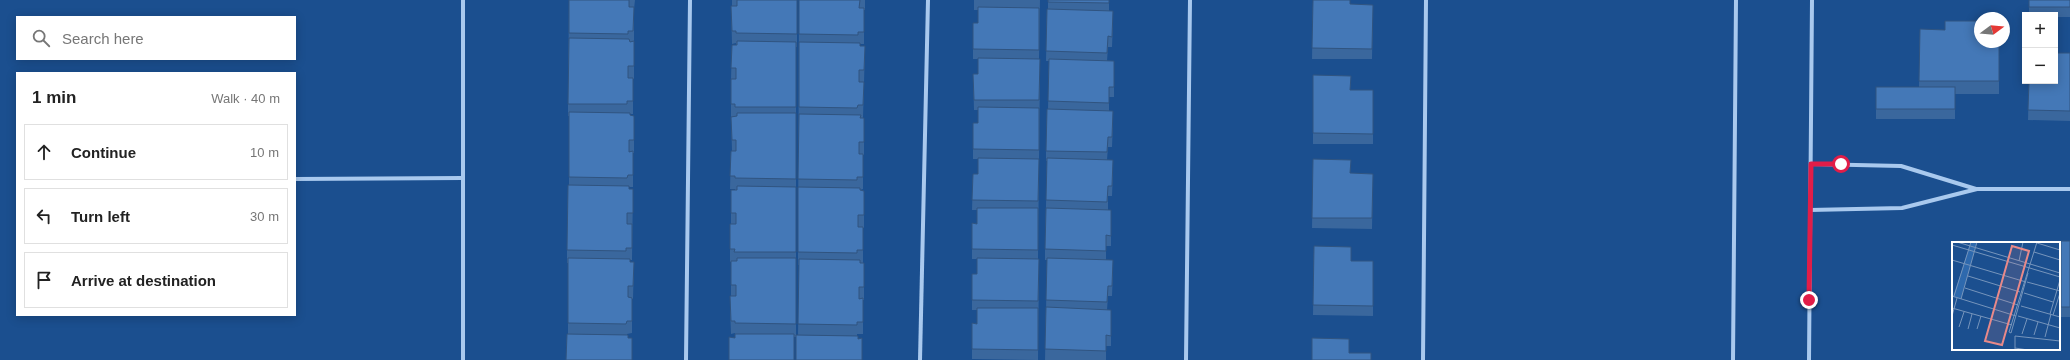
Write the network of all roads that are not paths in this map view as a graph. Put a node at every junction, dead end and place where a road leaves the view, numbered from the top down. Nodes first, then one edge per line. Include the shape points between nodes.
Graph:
1 (463, 0) edge
2 (690, 0) edge
3 (928, 0) edge
4 (1190, 0) edge
5 (1426, 0) edge
6 (1736, 0) edge
7 (1812, 0) edge
8 (1811, 164) junction
9 (463, 178) junction
10 (296, 179) edge
11 (1977, 189) junction
12 (2070, 189) edge
13 (1810, 210) junction
14 (463, 360) edge
15 (686, 360) edge
16 (920, 360) edge
17 (1186, 360) edge
18 (1423, 360) edge
19 (1733, 360) edge
20 (1809, 360) edge

1 - 9 street
2 - 15 street
3 - 16 street
4 - 17 street
5 - 18 street
6 - 19 street
7 - 8 street
8 - 11 street via 1901,166
8 - 13 street
9 - 10 street
9 - 14 street
11 - 12 street
11 - 13 street via 1902,208
13 - 20 street

